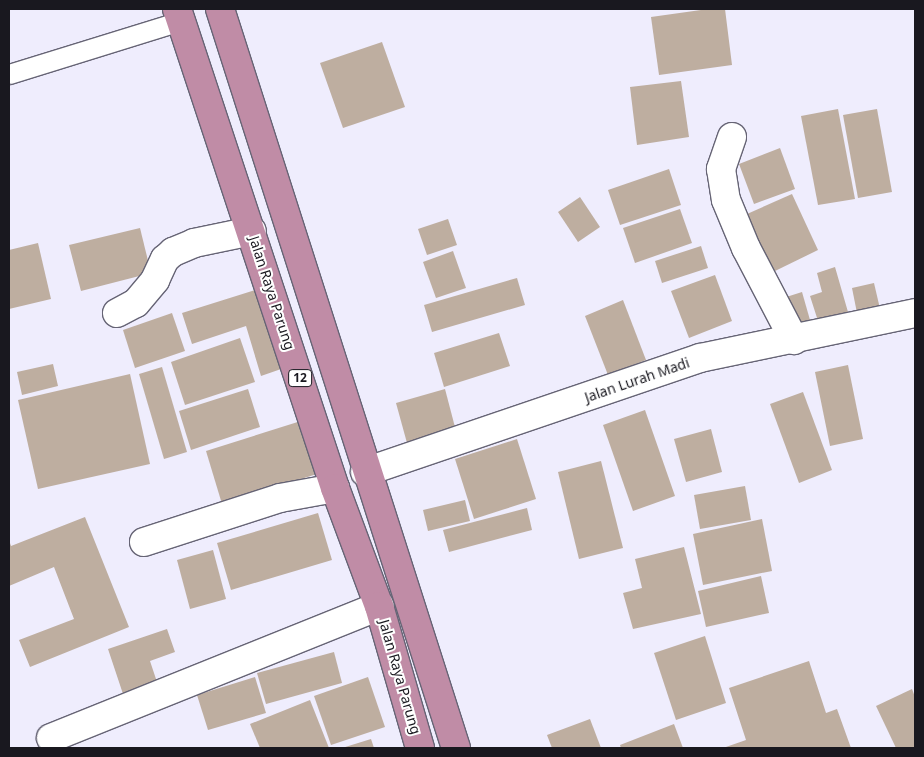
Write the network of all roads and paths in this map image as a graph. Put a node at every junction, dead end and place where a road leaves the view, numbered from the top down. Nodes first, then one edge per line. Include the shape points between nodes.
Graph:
1 (220, 9) edge
2 (179, 15) edge
3 (9, 74) edge
4 (251, 114) junction
5 (214, 126) junction
6 (732, 137) dead end
7 (252, 231) junction
8 (117, 313) dead end
9 (915, 313) edge
10 (794, 340) junction
11 (365, 472) junction
12 (335, 488) junction
13 (144, 542) dead end
14 (379, 606) junction
15 (51, 738) dead end
16 (420, 748) edge
17 (456, 748) edge

1 - 4 highway, Jalan Raya Parung / 12
2 - 3 lane
2 - 5 highway, Jalan Raya Parung / 12
4 - 5 highway
4 - 11 highway, Jalan Raya Parung / 12
5 - 7 highway, Jalan Raya Parung / 12
6 - 10 street via 721,169 726,200 746,248
7 - 8 street via 194,243 173,252 164,259 155,280 136,303
7 - 12 highway, Jalan Raya Parung / 12
9 - 10 street, Jalan Lurah Madi
10 - 11 street, Jalan Lurah Madi via 700,358
11 - 17 highway, Jalan Raya Parung / 12
12 - 13 street via 280,498
12 - 14 highway, Jalan Raya Parung / 12
14 - 15 street
14 - 16 highway, Jalan Raya Parung / 12

